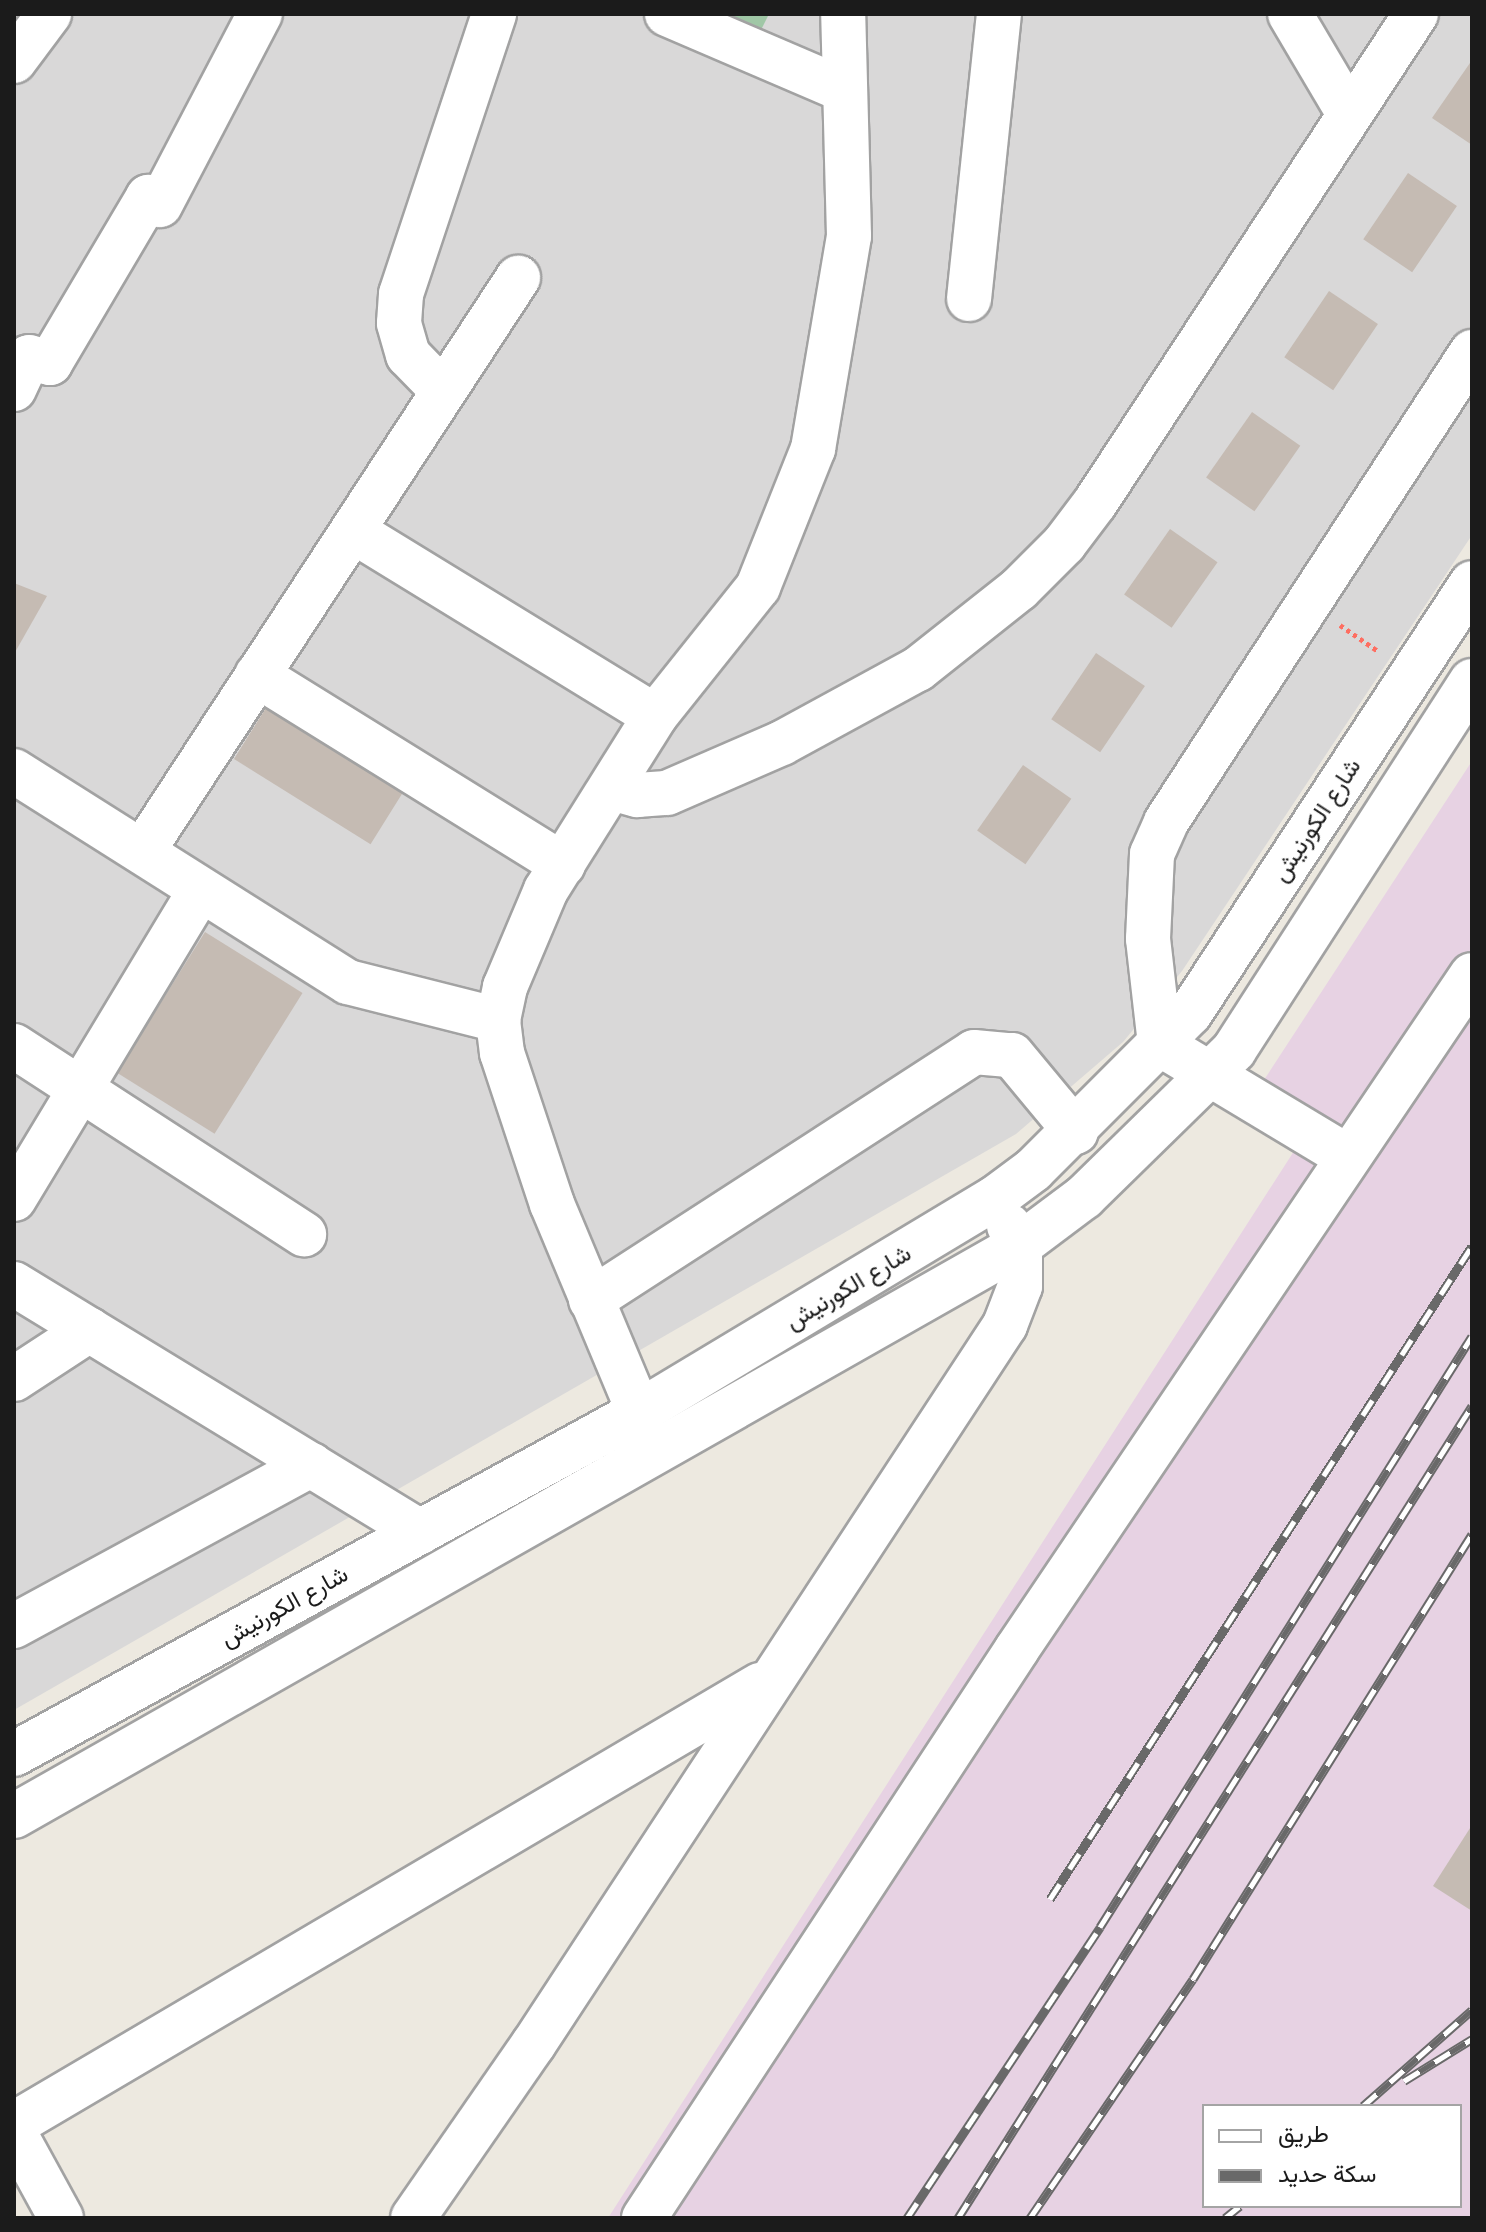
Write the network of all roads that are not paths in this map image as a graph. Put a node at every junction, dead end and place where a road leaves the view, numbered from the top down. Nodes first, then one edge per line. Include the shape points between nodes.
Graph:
1 (49, 14) edge
2 (260, 14) edge
3 (494, 14) edge
4 (667, 14) edge
5 (843, 14) edge
6 (999, 14) edge
7 (1290, 14) edge
8 (1416, 14) edge
9 (14, 61) edge
10 (842, 89) junction
11 (1348, 112) junction
12 (518, 278) dead end
13 (969, 299) dead end
14 (1472, 352) edge
15 (14, 389) edge
16 (443, 391) junction
17 (353, 531) junction
18 (1472, 583) edge
19 (257, 675) junction
20 (1472, 681) edge
21 (655, 716) junction
22 (14, 771) edge
23 (612, 788) junction
24 (144, 849) junction
25 (563, 865) junction
26 (200, 891) junction
27 (1472, 975) edge
28 (498, 1020) junction
29 (1160, 1044) junction
30 (14, 1046) edge
31 (1211, 1075) junction
32 (81, 1089) junction
33 (1076, 1132) junction
34 (1348, 1157) junction
35 (14, 1199) edge
36 (994, 1199) junction
37 (304, 1234) dead end
38 (1020, 1245) junction
39 (14, 1284) edge
40 (591, 1300) junction
41 (89, 1330) junction
42 (14, 1379) edge
43 (639, 1412) junction
44 (311, 1465) junction
45 (420, 1532) junction
46 (14, 1626) edge
47 (769, 1680) junction
48 (14, 1754) edge
49 (14, 1816) edge
50 (14, 2124) edge
51 (14, 2132) edge
52 (61, 2218) edge
53 (413, 2218) edge
54 (644, 2218) edge

1 - 9 street
2 - 15 street via 160,205 148,197 50,363 29,357
3 - 16 street via 401,294 399,323 408,355
4 - 10 street
5 - 10 street
6 - 13 street
7 - 11 street
8 - 11 street
10 - 21 street via 849,236 813,449 758,587
11 - 23 street via 1095,503 1019,589 918,669 782,743 667,793 637,795
12 - 16 street
14 - 29 street via 1166,822 1152,854 1146,896
16 - 17 street
17 - 19 street
17 - 21 street
18 - 29 street, شارع الكورنيش via 1190,1013
19 - 24 street
19 - 25 street
20 - 31 street, شارع الكورنيش via 1234,1050
21 - 23 street
22 - 24 street
23 - 25 street
24 - 26 street
25 - 28 street via 531,917
26 - 28 street via 348,982
26 - 32 street
27 - 34 street
28 - 40 street via 502,1053 547,1189
29 - 31 street
29 - 33 street, شارع الكورنيش
30 - 32 street
31 - 34 street
31 - 38 street, شارع الكورنيش via 1095,1187
32 - 35 street
32 - 37 street
33 - 36 street, شارع الكورنيش
33 - 40 street via 1012,1055 974,1052
34 - 54 street
36 - 38 street
36 - 43 street, شارع الكورنيش
38 - 47 street via 1020,1286 1005,1325
38 - 49 street, شارع الكورنيش
39 - 41 street
40 - 43 street
41 - 42 street
41 - 44 street
43 - 45 street, شارع الكورنيش
44 - 45 street
44 - 46 street
45 - 48 street, شارع الكورنيش
47 - 50 street
47 - 53 street via 533,2045
51 - 52 street

